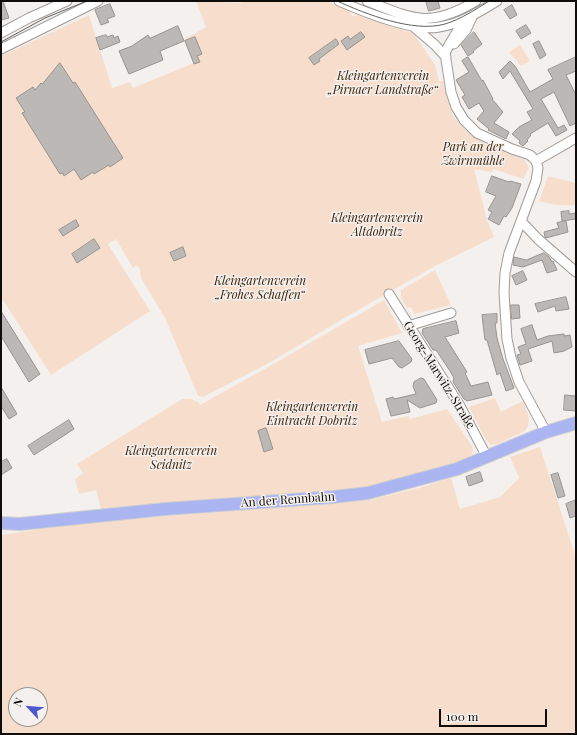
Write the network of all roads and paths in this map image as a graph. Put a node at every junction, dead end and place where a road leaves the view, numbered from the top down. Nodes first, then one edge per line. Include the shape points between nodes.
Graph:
1 (64, 1) edge
2 (98, 1) edge
3 (339, 1) edge
4 (367, 1) edge
5 (476, 1) edge
6 (497, 1) edge
7 (483, 3) edge
8 (473, 15) junction
9 (413, 26) junction
10 (1, 33) edge
11 (1, 50) edge
12 (446, 57) junction
13 (576, 138) edge
14 (536, 162) junction
15 (521, 221) junction
16 (576, 272) edge
17 (389, 294) dead end
18 (451, 313) dead end
19 (408, 326) junction
20 (576, 423) edge
21 (546, 432) junction
22 (488, 457) junction
23 (1, 523) edge
24 (20, 524) junction
25 (1, 529) edge

1 - 10 street
2 - 11 street
3 - 9 street
4 - 5 street via 409,17 428,19 450,14
6 - 7 street
7 - 8 street
8 - 9 street via 439,27
8 - 12 street via 457,30 445,53
9 - 12 street
12 - 14 street via 451,92 464,120 477,133 530,155
13 - 14 street
14 - 15 street via 536,181
15 - 16 street
15 - 21 street via 504,273 507,339 519,382
17 - 19 street, Georg-Marwitz-Straße
18 - 19 street
19 - 22 street, Georg-Marwitz-Straße via 460,406
20 - 21 main road, An der Rennbahn
21 - 22 main road, An der Rennbahn
22 - 24 main road, An der Rennbahn via 457,469 368,493 165,509
23 - 24 main road, An der Rennbahn
24 - 25 main road, An der Rennbahn

